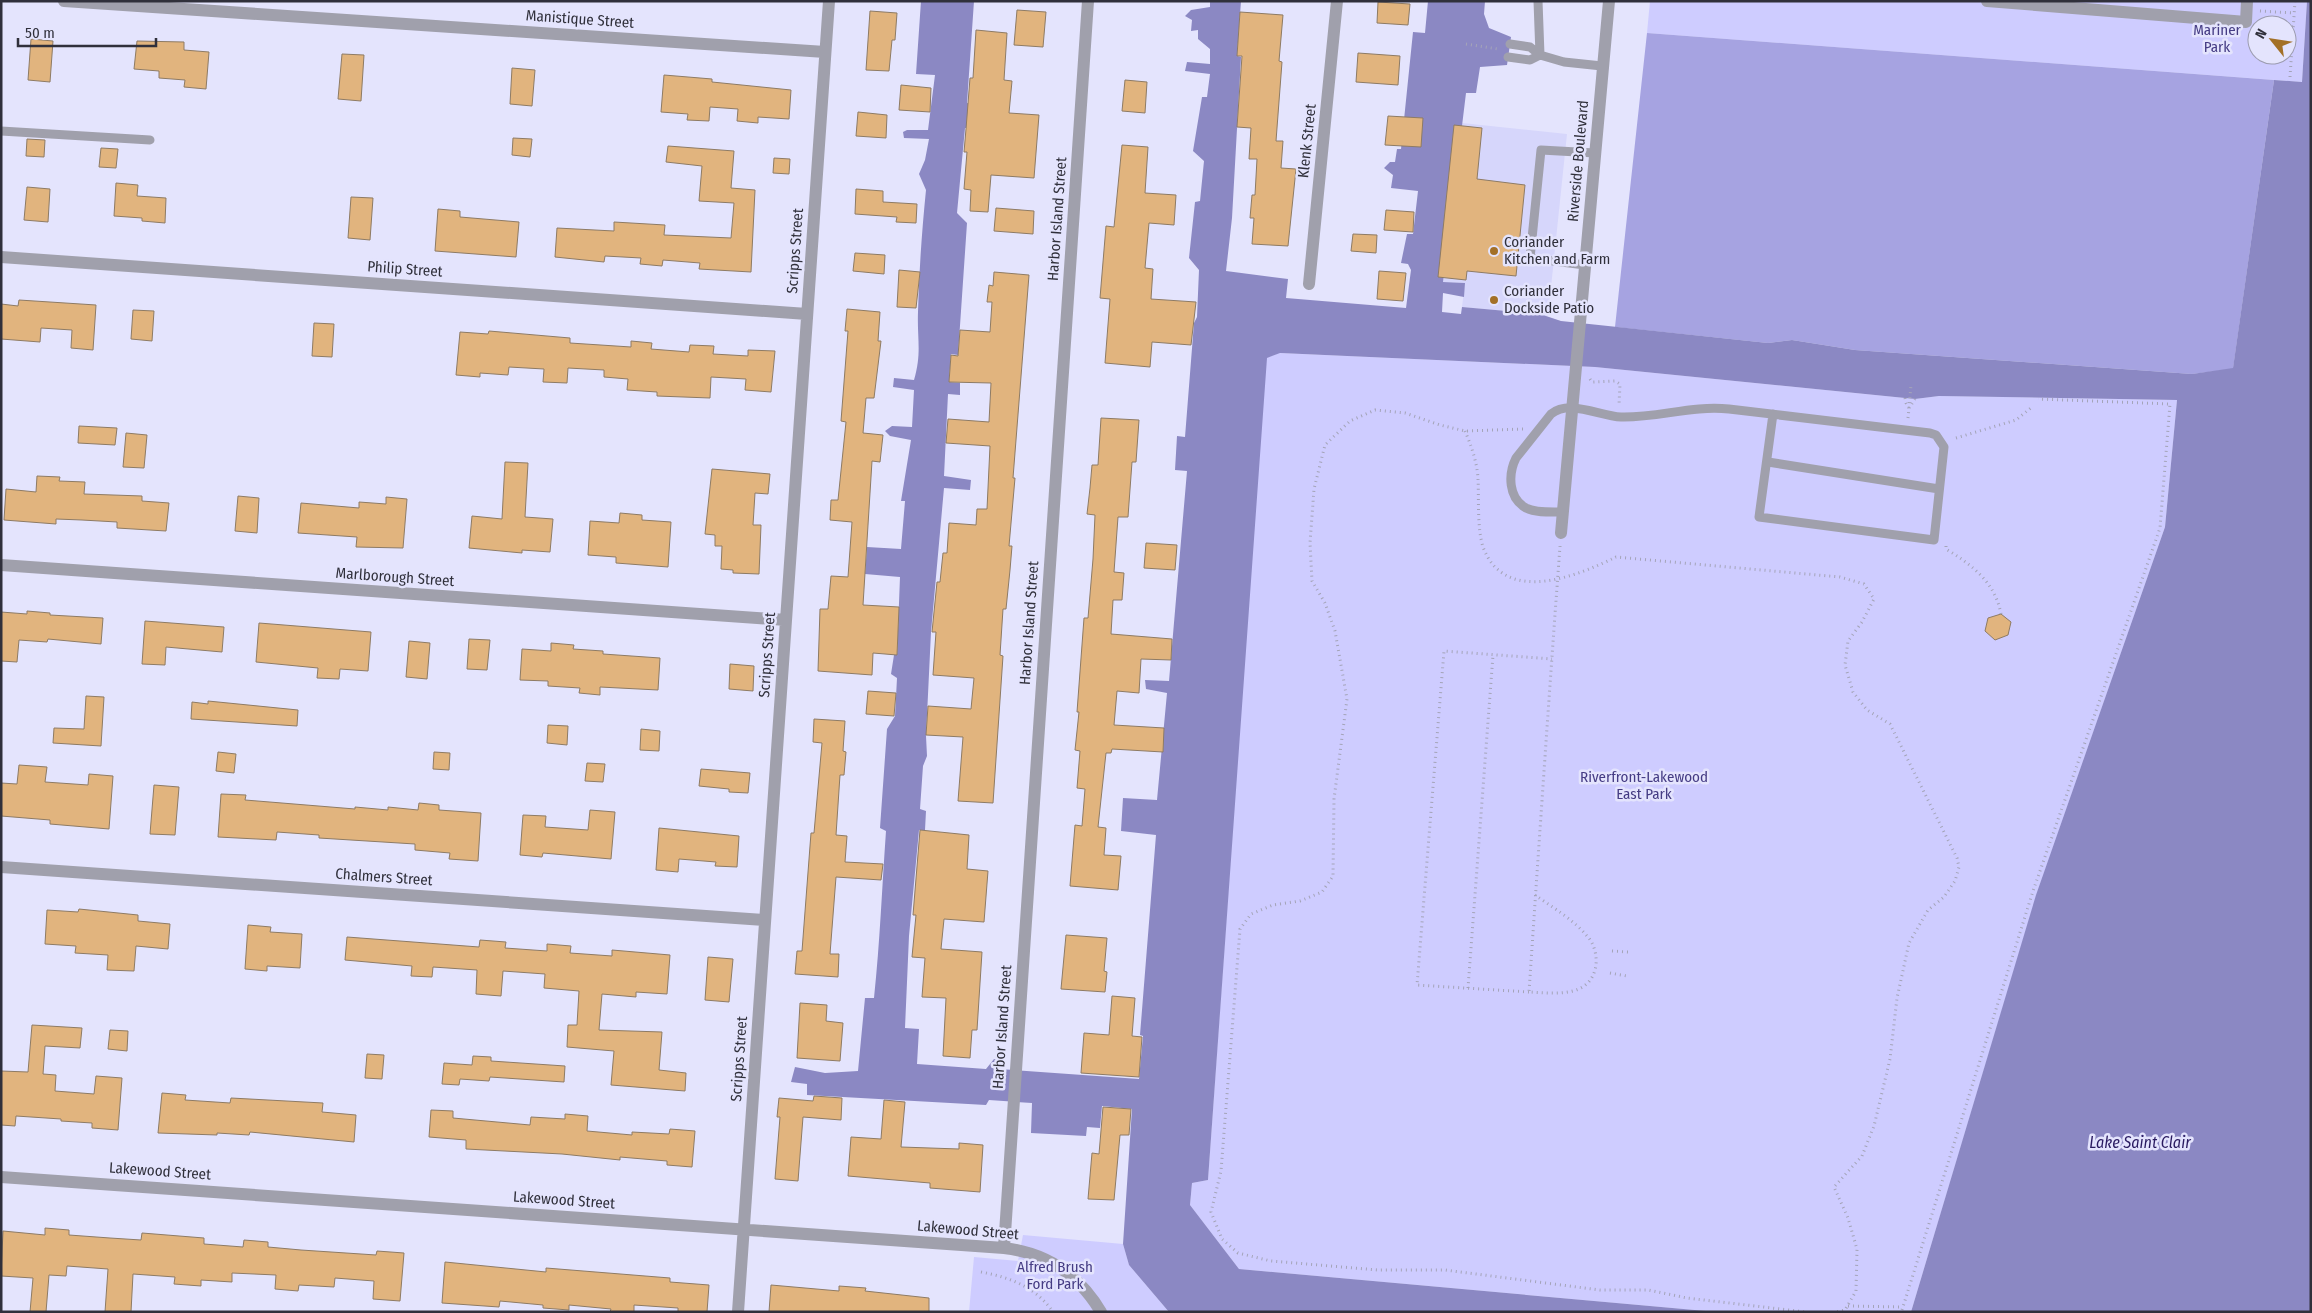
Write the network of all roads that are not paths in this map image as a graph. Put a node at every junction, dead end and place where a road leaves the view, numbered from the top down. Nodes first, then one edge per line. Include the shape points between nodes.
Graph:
1 (64, 1) edge
2 (829, 1) edge
3 (1088, 1) edge
4 (1337, 1) edge
5 (1538, 1) edge
6 (1609, 1) edge
7 (1987, 1) edge
8 (2247, 6) edge
9 (1510, 44) dead end
10 (825, 52) junction
11 (1540, 55) junction
12 (1508, 57) dead end
13 (1602, 66) junction
14 (1, 131) edge
15 (150, 140) dead end
16 (1595, 153) junction
17 (1, 257) edge
18 (1585, 265) junction
19 (1309, 284) dead end
20 (807, 314) junction
21 (1571, 408) junction
22 (1773, 414) junction
23 (1768, 462) junction
24 (1939, 489) junction
25 (1562, 512) junction
26 (1561, 533) road end
27 (1, 566) edge
28 (786, 620) junction
29 (1, 867) edge
30 (765, 920) junction
31 (1, 1176) edge
32 (744, 1229) junction
33 (1004, 1248) junction
34 (738, 1312) edge
35 (1101, 1312) edge

1 - 10 street, Manistique Street
2 - 10 street, Scripps Street
3 - 33 street, Harbor Island Street
4 - 19 street, Klenk Street
5 - 11 lane
6 - 13 street, Riverside Boulevard
7 - 8 street via 2246,22
9 - 11 lane via 1530,47
10 - 20 street, Scripps Street
11 - 12 lane via 1530,60
11 - 13 lane via 1564,62
13 - 16 street, Riverside Boulevard
14 - 15 lane
16 - 18 street, Riverside Boulevard
16 - 18 lane via 1541,150 1530,258
17 - 20 street, Philip Street
18 - 21 street, Riverside Boulevard
20 - 28 street, Scripps Street
21 - 22 lane via 1620,417 1712,407
21 - 25 street, Riverside Boulevard
21 - 25 lane via 1558,409 1541,427 1513,465 1510,480 1518,502 1527,508
22 - 23 lane
22 - 24 lane via 1936,435 1944,447
23 - 24 lane
23 - 24 lane via 1759,517 1934,540
25 - 26 street, Riverside Boulevard
27 - 28 street, Marlborough Street
28 - 30 street, Scripps Street
29 - 30 street, Chalmers Street
30 - 32 street, Scripps Street
31 - 32 street, Lakewood Street
32 - 33 street, Lakewood Street
32 - 34 street, Scripps Street
33 - 35 street, Lakewood Street via 1034,1254 1062,1268 1085,1289

